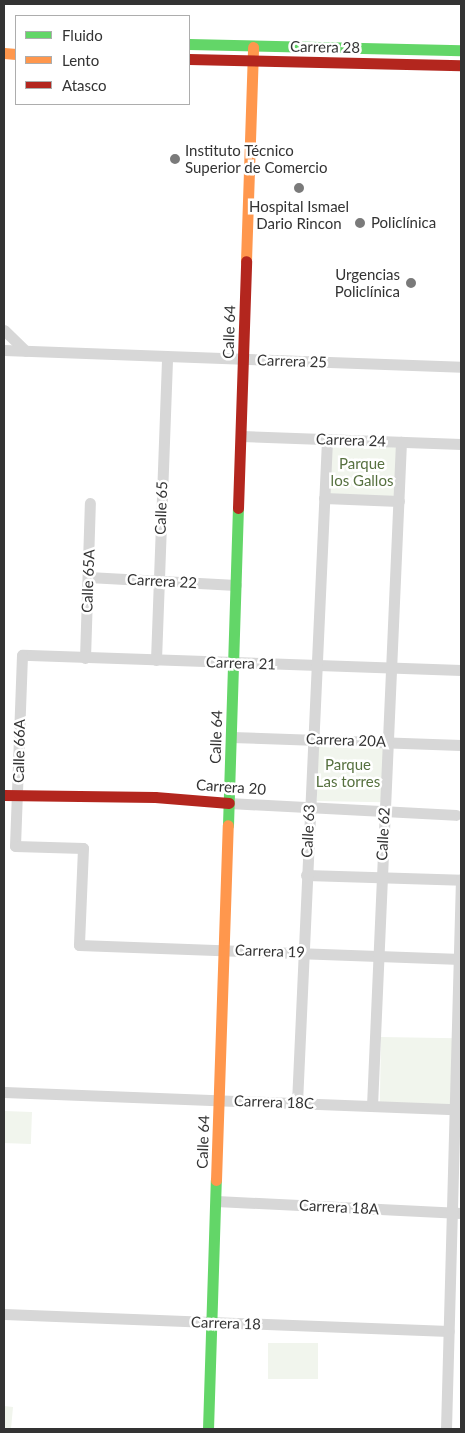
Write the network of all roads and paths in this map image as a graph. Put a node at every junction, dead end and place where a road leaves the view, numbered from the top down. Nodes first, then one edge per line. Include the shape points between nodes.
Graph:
1 (190, 44) edge
2 (253, 46) junction
3 (461, 50) edge
4 (190, 58) edge
5 (253, 60) junction
6 (461, 65) edge
7 (4, 330) edge
8 (4, 350) edge
9 (26, 351) junction
10 (167, 356) junction
11 (243, 359) junction
12 (461, 367) edge
13 (241, 436) junction
14 (326, 439) junction
15 (401, 442) junction
16 (461, 444) edge
17 (324, 498) junction
18 (398, 501) junction
19 (90, 503) dead end
20 (88, 577) junction
21 (158, 581) junction
22 (236, 585) junction
23 (22, 656) joint
24 (85, 658) junction
25 (156, 660) junction
26 (233, 663) junction
27 (315, 665) junction
28 (392, 668) junction
29 (461, 670) edge
30 (231, 737) junction
31 (312, 738) junction
32 (388, 741) junction
33 (461, 745) edge
34 (18, 794) junction
35 (4, 795) edge
36 (229, 802) junction
37 (309, 807) junction
38 (385, 811) junction
39 (456, 814) dead end
40 (306, 875) junction
41 (381, 878) junction
42 (461, 880) edge
43 (79, 946) joint
44 (224, 949) junction
45 (305, 952) junction
46 (377, 955) junction
47 (460, 959) edge
48 (4, 1092) edge
49 (219, 1100) junction
50 (297, 1103) junction
51 (372, 1106) junction
52 (455, 1109) junction
53 (216, 1201) junction
54 (457, 1213) edge
55 (4, 1314) edge
56 (212, 1322) junction
57 (449, 1331) junction
58 (208, 1429) edge
59 (446, 1429) edge

1 - 2 street, Carrera 28
2 - 3 street, Carrera 28
2 - 5 street, Calle 64
4 - 5 street, Carrera 28
5 - 6 street, Carrera 28
5 - 11 street, Calle 64
7 - 9 street
8 - 9 street, Carrera 25
9 - 10 street, Carrera 25
10 - 11 street, Carrera 25
10 - 21 street, Calle 65
11 - 12 street, Carrera 25
11 - 13 street, Calle 64
13 - 14 street, Carrera 24
13 - 22 street, Calle 64
14 - 15 street, Carrera 24
14 - 17 street, Calle 63
15 - 16 street, Carrera 24
15 - 18 street, Calle 62
17 - 18 street
17 - 27 street, Calle 63
18 - 28 street, Calle 62
19 - 20 street, Calle 65A
20 - 21 street, Carrera 22
20 - 24 street, Calle 65A
21 - 22 street, Carrera 22
21 - 25 street, Calle 65
22 - 26 street, Calle 64
23 - 24 street, Carrera 21
23 - 34 street, Calle 66A
24 - 25 street, Carrera 21
25 - 26 street, Carrera 21
26 - 27 street, Carrera 21
26 - 30 street, Calle 64
27 - 28 street, Carrera 21
27 - 31 street, Calle 63
28 - 29 street, Carrera 21
28 - 32 street, Calle 62
30 - 31 street, Carrera 20A
30 - 36 street, Calle 64
31 - 32 street, Carrera 20A
31 - 37 street, Calle 63
32 - 33 street, Carrera 20A
32 - 38 street, Calle 62
34 - 35 street, Carrera 20
34 - 36 street, Carrera 20
34 - 43 street, Calle 66A via 15,846 83,848
36 - 37 street, Carrera 20
36 - 44 street, Calle 64
37 - 38 street, Carrera 20
37 - 40 street, Calle 63
38 - 39 street, Carrera 20
38 - 41 street, Calle 62
40 - 41 street
40 - 45 street, Calle 63
41 - 42 street
41 - 46 street, Calle 62
42 - 47 street
43 - 44 street, Carrera 19
44 - 45 street, Carrera 19
44 - 49 street, Calle 64
45 - 46 street, Carrera 19
45 - 50 street, Calle 63
46 - 47 street, Carrera 19
46 - 51 street, Calle 62
47 - 52 street
48 - 49 street, Carrera 18C
49 - 50 street, Carrera 18C
49 - 53 street, Calle 64
50 - 51 street, Carrera 18C
51 - 52 street, Carrera 18C
52 - 54 street
53 - 54 street, Carrera 18A
53 - 56 street, Calle 64
54 - 57 street
55 - 56 street, Carrera 18
56 - 57 street, Carrera 18
56 - 58 street, Calle 64
57 - 59 street

